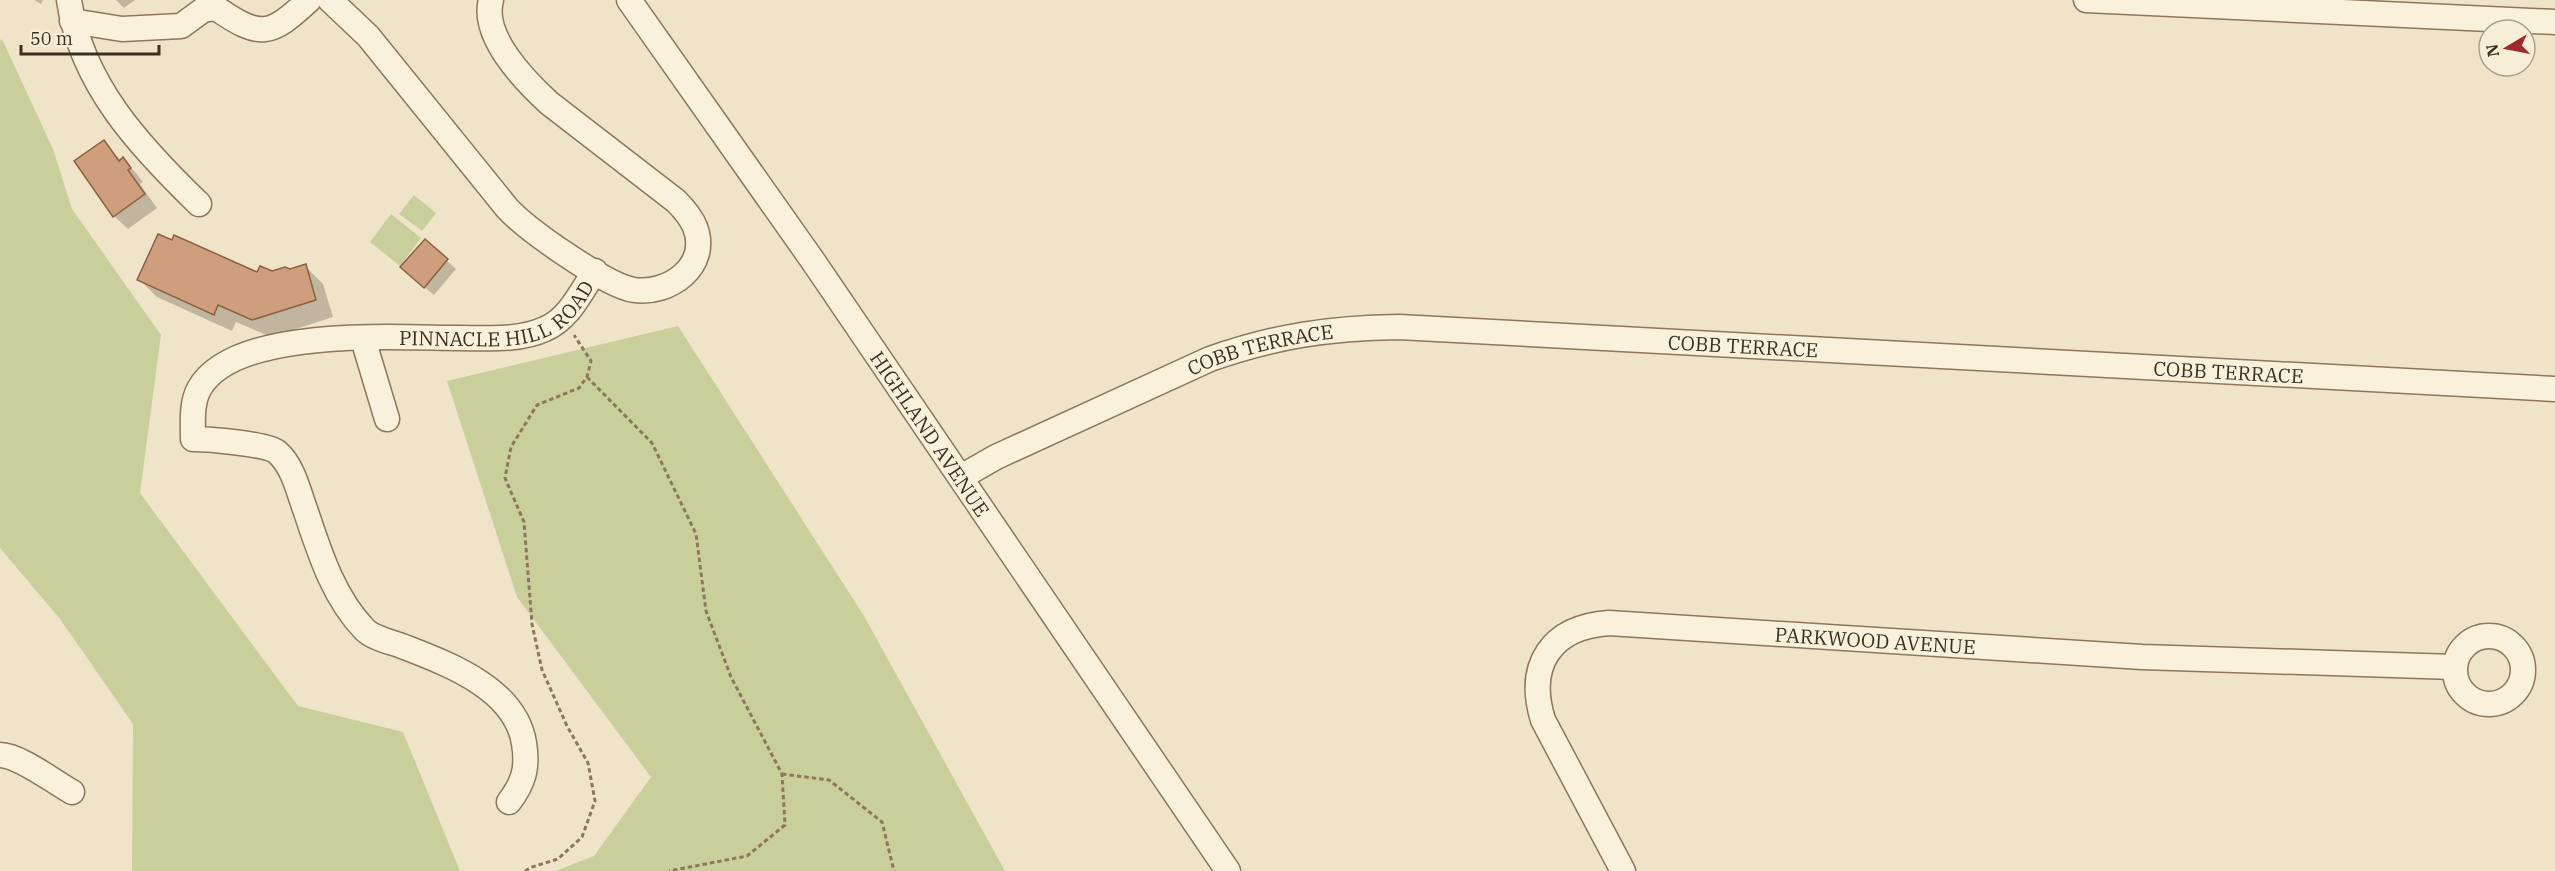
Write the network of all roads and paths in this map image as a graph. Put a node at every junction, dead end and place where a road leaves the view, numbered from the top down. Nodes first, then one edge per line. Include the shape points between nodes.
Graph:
1 (309, 0) edge
2 (330, 0) edge
3 (491, 0) edge
4 (628, 0) edge
5 (2086, 0) edge
6 (70, 11) edge
7 (2555, 22) edge
8 (199, 204) dead end
9 (595, 271) junction
10 (563, 319) junction
11 (363, 339) junction
12 (587, 377) junction
13 (2555, 389) edge
14 (387, 419) dead end
15 (961, 477) junction
16 (2454, 668) dead end
17 (0, 756) edge
18 (782, 774) junction
19 (72, 792) dead end
20 (509, 802) dead end
21 (525, 871) edge
22 (669, 871) edge
23 (894, 871) edge
24 (1228, 871) edge
25 (1623, 871) edge

1 - 6 street via 285,22 264,31 246,26 216,8 203,10 181,26 122,29
2 - 9 street via 375,43 517,219
3 - 9 street, PINNACLE HILL ROAD via 491,30 532,86 676,201 695,228 698,239 694,260 680,279 670,285 633,290
4 - 15 street, HIGHLAND AVENUE
5 - 7 street
6 - 8 street via 96,82 127,126
9 - 10 street, PINNACLE HILL ROAD
10 - 11 street, PINNACLE HILL ROAD via 525,335
10 - 12 path via 591,361
11 - 14 street
11 - 20 street, PINNACLE HILL ROAD via 277,346 227,363 199,389 193,411 193,439 276,450 292,474 326,569 345,606 367,632 466,675 501,698 521,728 526,757 522,784
12 - 18 path via 652,443 696,534 706,611 731,677
12 - 21 path via 579,388 537,405 511,447 505,477 524,522 532,624 542,670 588,763 595,801 582,837 558,860
13 - 15 street, COBB TERRACE via 1364,327 1300,334 1210,359 996,457
15 - 24 street, HIGHLAND AVENUE
16 - 25 street, PARKWOOD AVENUE via 2142,657 1609,623 1582,627 1566,633 1548,650 1540,666 1539,709
17 - 19 street via 6,755
18 - 22 path via 785,825 747,856
18 - 23 path via 829,780 882,822

